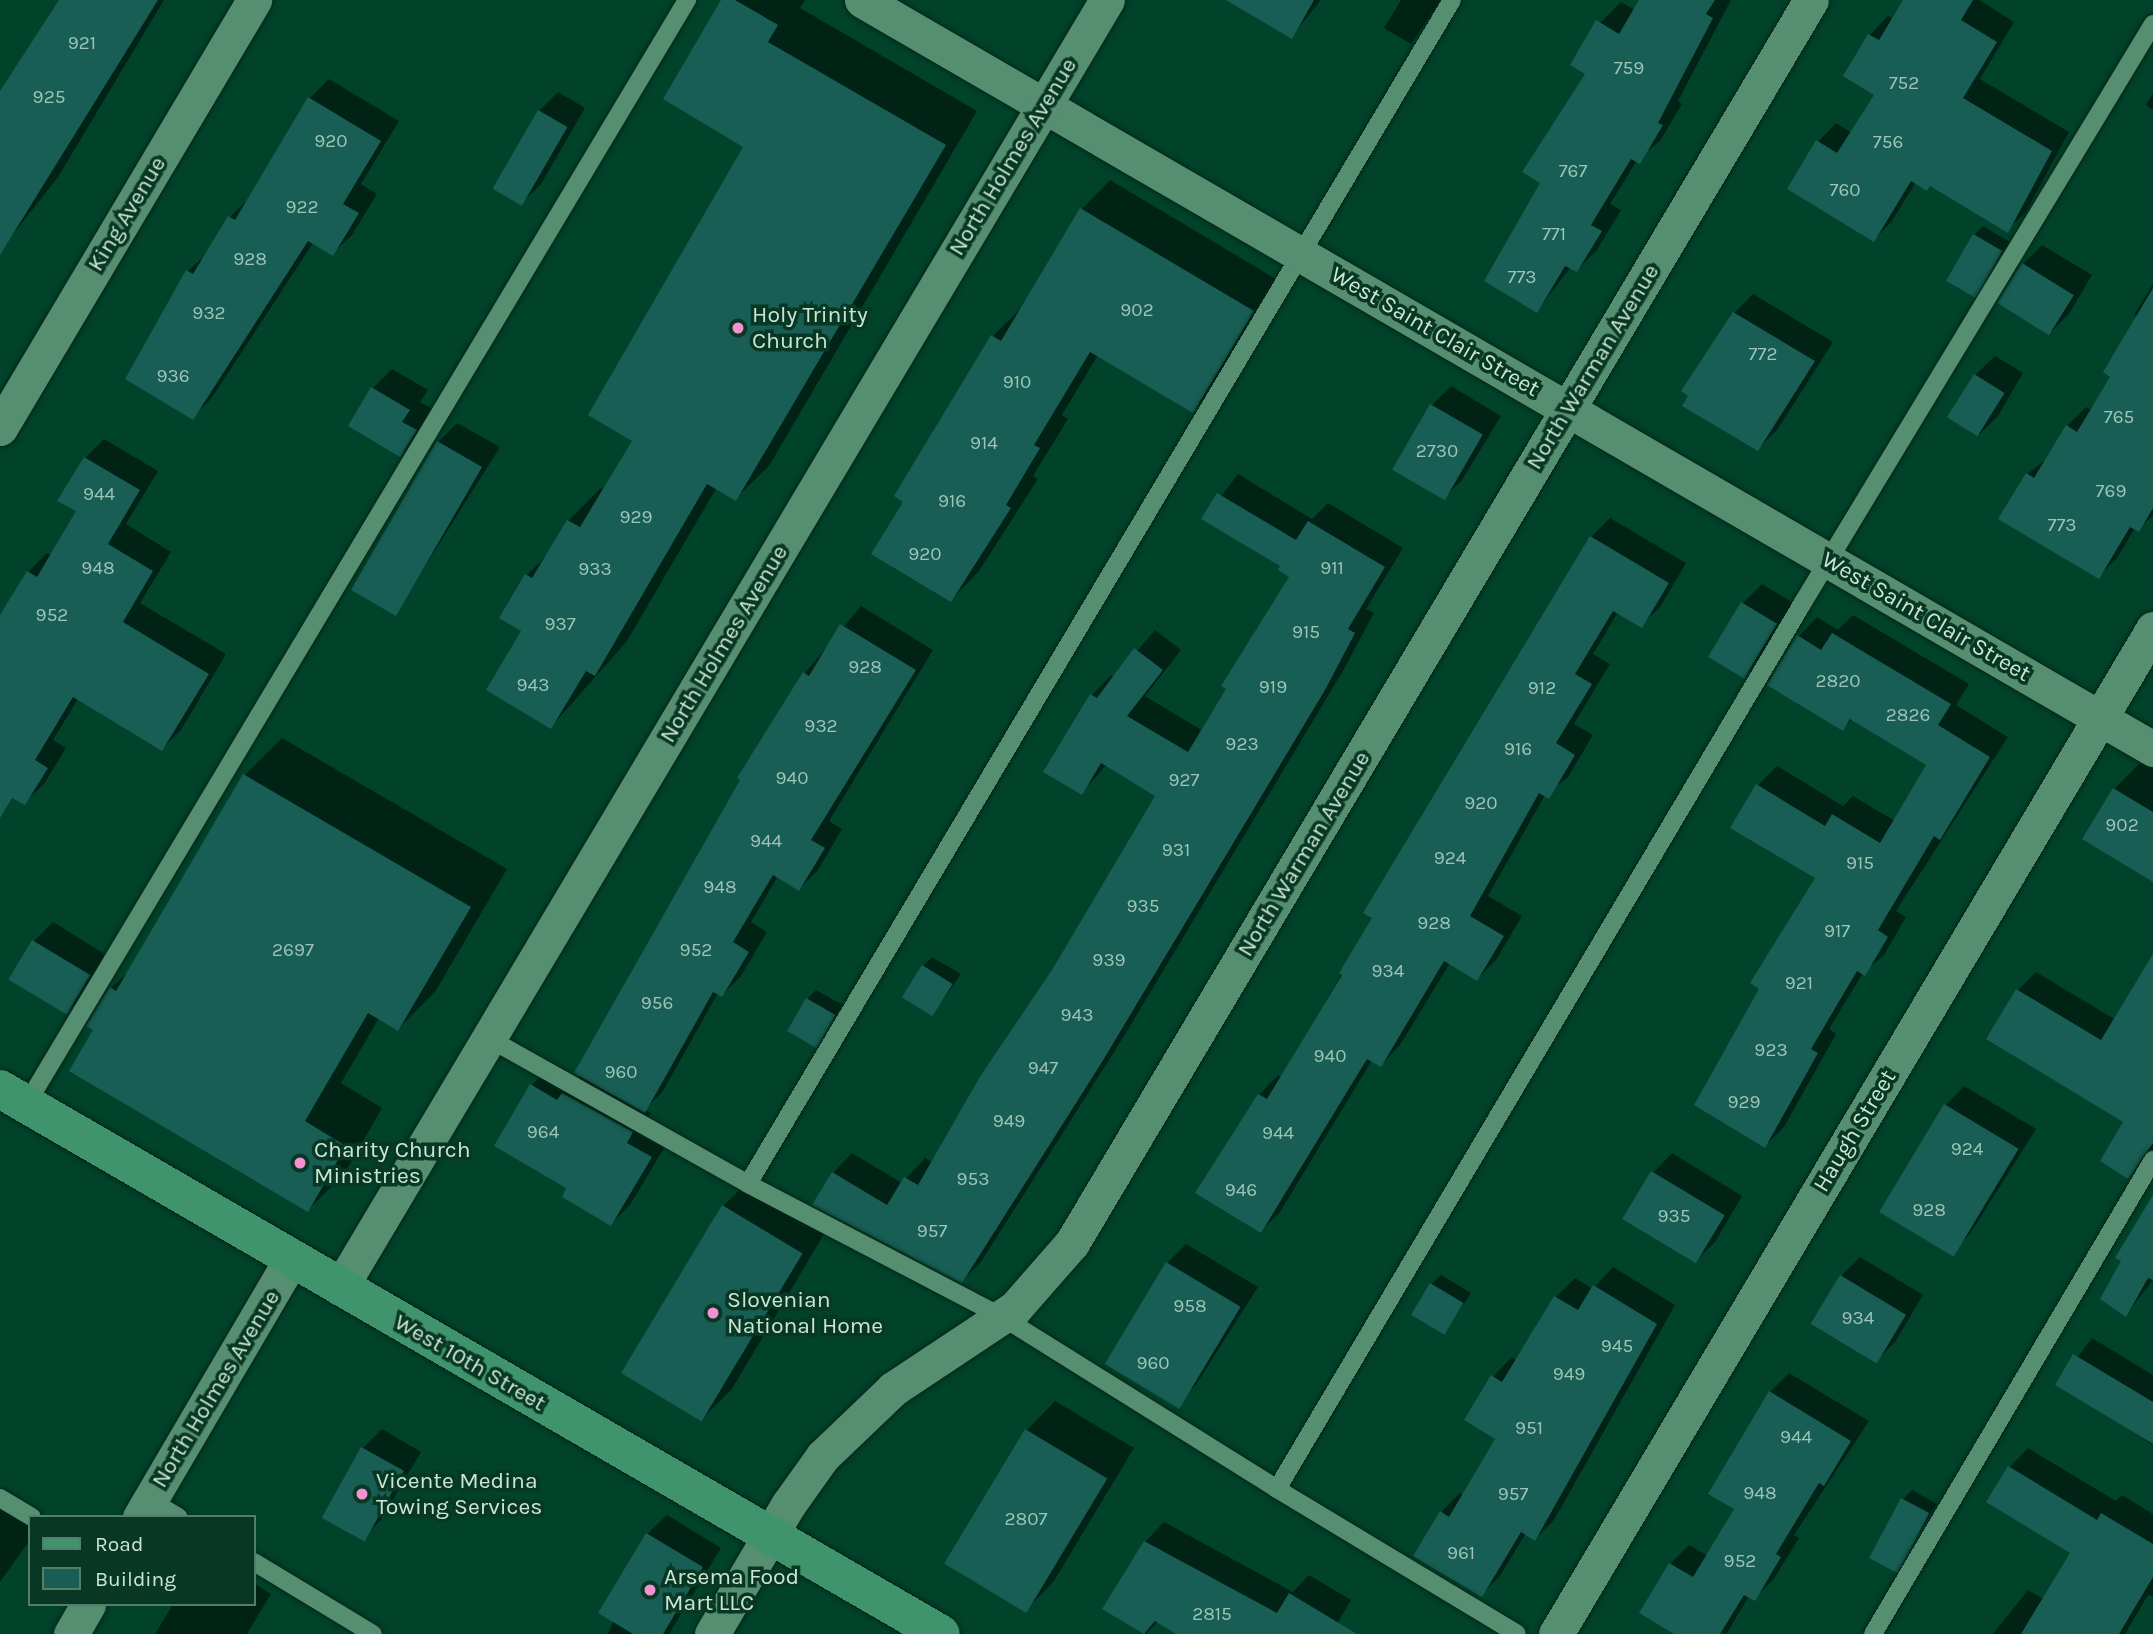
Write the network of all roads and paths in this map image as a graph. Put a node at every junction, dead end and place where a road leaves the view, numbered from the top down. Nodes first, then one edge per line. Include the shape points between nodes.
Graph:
1 (254, 0) edge
2 (687, 0) edge
3 (862, 0) edge
4 (1107, 0) edge
5 (1452, 0) edge
6 (1811, 0) edge
7 (2153, 24) edge
8 (1044, 105) junction
9 (1300, 254) junction
10 (1568, 409) junction
11 (0, 429) edge
12 (1828, 560) junction
13 (2153, 629) edge
14 (2100, 718) junction
15 (2153, 749) edge
16 (490, 1039) junction
17 (13, 1097) edge
18 (2153, 1160) edge
19 (748, 1184) junction
20 (292, 1260) junction
21 (340, 1288) junction
22 (1002, 1317) junction
23 (1277, 1489) junction
24 (0, 1498) edge
25 (156, 1511) edge
26 (29, 1515) edge
27 (770, 1535) junction
28 (256, 1563) edge
29 (87, 1606) edge
30 (71, 1634) edge
31 (373, 1634) edge
32 (712, 1634) edge
33 (941, 1634) edge
34 (1517, 1634) edge
35 (1556, 1634) edge
36 (1873, 1634) edge

1 - 11 street, King Avenue
2 - 17 lane
3 - 8 street, West Saint Clair Street
4 - 8 street, North Holmes Avenue
5 - 9 lane
6 - 10 street, North Warman Avenue
7 - 12 lane
8 - 9 street, West Saint Clair Street
8 - 16 street, North Holmes Avenue
9 - 10 street, West Saint Clair Street
9 - 19 lane
10 - 12 street, West Saint Clair Street
10 - 22 street, North Warman Avenue via 1072,1243 1040,1283
12 - 14 street, West Saint Clair Street
12 - 23 lane
13 - 14 street, Haugh Street
14 - 15 street, West Saint Clair Street
14 - 35 street, Haugh Street
16 - 19 lane
16 - 21 street, North Holmes Avenue
17 - 20 main road, West 10th Street
18 - 36 lane
19 - 22 lane
20 - 21 main road, West 10th Street
20 - 25 street, North Holmes Avenue
21 - 27 main road, West 10th Street
22 - 23 lane
22 - 27 street, North Warman Avenue via 925,1366 863,1414 815,1467
23 - 34 lane
24 - 26 lane
27 - 32 street, North Warman Avenue
27 - 33 main road, West 10th Street
28 - 31 lane
29 - 30 street

